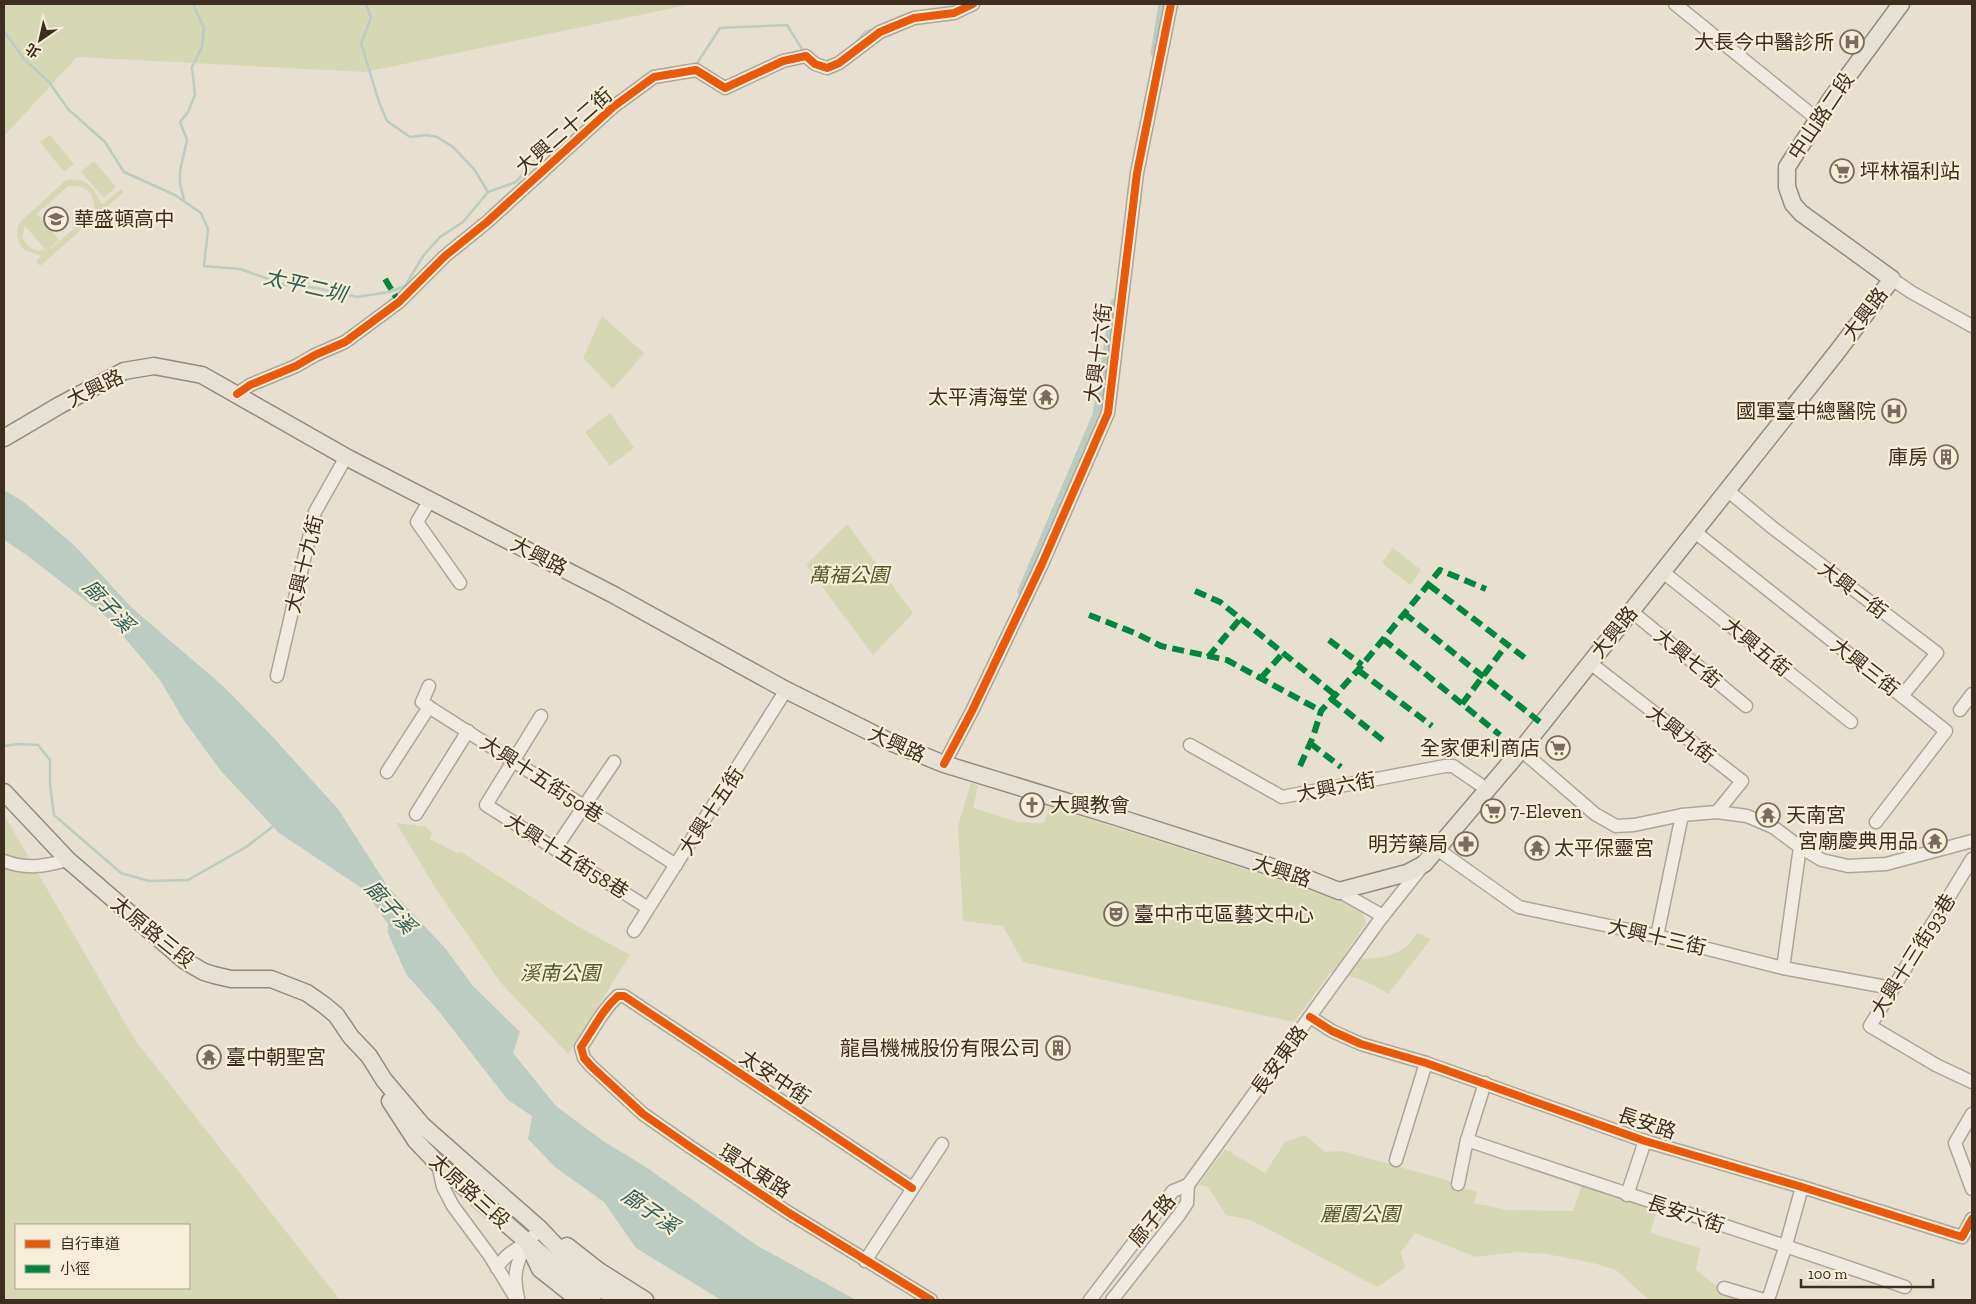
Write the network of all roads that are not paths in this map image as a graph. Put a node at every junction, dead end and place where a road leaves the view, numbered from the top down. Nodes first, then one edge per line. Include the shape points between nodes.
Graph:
1 (973, 4) edge
2 (1171, 4) edge
3 (1675, 4) edge
4 (1901, 4) edge
5 (1817, 120) junction
6 (1892, 279) junction
7 (1972, 326) edge
8 (237, 394) junction
9 (4, 438) edge
10 (346, 456) junction
11 (1727, 490) junction
12 (430, 500) junction
13 (1694, 532) junction
14 (1663, 572) junction
15 (460, 583) dead end
16 (1630, 610) junction
17 (1589, 662) junction
18 (277, 676) dead end
19 (429, 686) dead end
20 (786, 690) junction
21 (1972, 694) edge
22 (1902, 696) junction
23 (1746, 706) dead end
24 (429, 708) junction
25 (1960, 710) dead end
26 (541, 716) dead end
27 (1851, 722) dead end
28 (468, 731) junction
29 (1190, 745) dead end
30 (1521, 750) junction
31 (513, 761) junction
32 (614, 762) dead end
33 (944, 764) junction
34 (388, 772) dead end
35 (1488, 790) junction
36 (4, 792) edge
37 (584, 806) junction
38 (1717, 812) junction
39 (416, 814) dead end
40 (1682, 814) junction
41 (1876, 822) dead end
42 (1972, 841) edge
43 (1800, 847) junction
44 (555, 848) junction
45 (1437, 849) junction
46 (1972, 859) edge
47 (68, 860) junction
48 (4, 861) edge
49 (1424, 864) junction
50 (676, 865) junction
51 (1339, 890) junction
52 (648, 908) junction
53 (1383, 916) junction
54 (634, 931) dead end
55 (1657, 936) junction
56 (1783, 968) junction
57 (1892, 988) junction
58 (618, 996) joint
59 (1310, 1017) junction
60 (351, 1037) junction
61 (1426, 1063) junction
62 (1972, 1082) edge
63 (1485, 1083) junction
64 (1972, 1114) edge
65 (1467, 1140) junction
66 (1645, 1141) junction
67 (942, 1144) dead end
68 (1396, 1160) dead end
69 (438, 1164) junction
70 (1458, 1184) dead end
71 (1188, 1186) junction
72 (1802, 1187) junction
73 (912, 1188) junction
74 (1972, 1190) edge
75 (1628, 1195) junction
76 (1972, 1219) edge
77 (540, 1229) junction
78 (527, 1241) junction
79 (1786, 1246) junction
80 (865, 1261) junction
81 (497, 1268) junction
82 (1905, 1287) dead end
83 (1724, 1288) dead end
84 (518, 1300) edge
85 (579, 1300) edge
86 (599, 1300) edge
87 (620, 1300) edge
88 (645, 1300) edge
89 (931, 1300) edge
90 (1090, 1300) edge
91 (1112, 1300) edge
92 (1764, 1300) edge
93 (1768, 1300) edge

1 - 8 street, 大興二十二街 via 954,13 914,18 880,32 839,63 827,68 806,56 783,60 725,88 696,70 654,77 613,107 445,256 399,302 345,342
2 - 33 street, 大興十六街 via 1137,173 1108,413 1042,564
3 - 5 street
4 - 5 main road, 中山路二段
5 - 6 main road, 中山路二段 via 1787,167 1787,187 1793,204
6 - 7 street, 中山路二段
6 - 11 main road, 大興路
8 - 9 main road, 大興路 via 194,373 154,366 124,372 60,404
8 - 10 main road, 大興路
10 - 12 main road, 大興路
10 - 18 street, 大興十九街 via 315,512
11 - 13 main road, 大興路
11 - 22 street, 大興一街 via 1937,653
12 - 15 street via 417,522
12 - 20 main road, 大興路 via 614,595
13 - 14 main road, 大興路
13 - 22 street, 大興三街
14 - 16 main road, 大興路
14 - 27 street, 大興五街
16 - 17 main road, 大興路
16 - 23 street, 大興七街
17 - 30 main road, 大興路
17 - 38 street, 大興九街 via 1742,781
19 - 24 street via 422,702
20 - 33 main road, 大興路 via 890,742
20 - 50 street, 大興十五街
21 - 25 street
22 - 41 street, 大興三街 via 1946,731
24 - 28 street, 大興十五街50巷
24 - 34 street
26 - 31 street
28 - 31 street, 大興十五街50巷
28 - 39 street
29 - 35 street, 大興六街 via 1282,797 1445,766 1453,766
30 - 35 main road, 大興路
30 - 40 street via 1595,814 1616,826 1634,826
31 - 37 street, 大興十五街50巷
31 - 44 street, 大興十五街58巷 via 486,804
32 - 37 street
33 - 51 main road, 大興路
35 - 45 main road, 大興路
36 - 47 main road, 太原路三段
37 - 44 street
37 - 50 street, 大興十五街50巷
38 - 40 street
38 - 43 street via 1747,816 1773,827
40 - 55 street
42 - 43 street via 1886,864 1864,866 1822,860
43 - 56 street
44 - 52 street, 大興十五街58巷
45 - 49 main road, 大興路
45 - 55 street, 大興十三街 via 1519,907
46 - 57 street, 大興十三街93巷
47 - 48 street via 34,868
47 - 60 main road, 太原路三段 via 194,967 231,979 271,980 308,993 336,1015
49 - 51 main road, 大興路 via 1406,873
49 - 53 street, 長安東路
50 - 52 street, 大興十五街
51 - 53 street
52 - 54 street, 大興十五街
53 - 59 street, 長安東路
55 - 56 street, 大興十三街
56 - 57 street, 大興十三街
57 - 62 street, 大興十三街93巷 via 1870,1026
58 - 73 street, 太安中街 via 634,1002
58 - 80 street, 環太東路 via 581,1047 591,1066 643,1114
59 - 61 street, 長安路 via 1332,1032 1361,1044
59 - 71 street, 長安東路
60 - 69 main road, 太原路三段 via 416,1141
60 - 77 main road, 太原路三段 via 422,1125
61 - 63 street, 長安路
61 - 68 street
63 - 65 street
63 - 66 street, 長安路
64 - 74 street via 1954,1143
65 - 70 street
65 - 75 street, 長安六街
66 - 72 street, 長安路
66 - 75 street
67 - 73 street
69 - 78 main road, 太原路三段
69 - 81 street via 443,1187 453,1206
71 - 90 street, 廍子路 via 1172,1191
71 - 91 street, 廍子路 via 1187,1202 1180,1215
72 - 76 street, 長安路 via 1962,1237
72 - 79 street
73 - 80 street
75 - 79 street, 長安六街
77 - 78 street
77 - 87 main road, 太原路三段 via 592,1282
77 - 88 main road, 太原路三段
78 - 81 street via 513,1250
78 - 84 street via 516,1264
78 - 85 main road, 太原路三段 via 540,1269
78 - 86 main road, 太原路三段 via 585,1292
79 - 82 street, 長安六街
79 - 93 street
80 - 89 street, 環太東路
81 - 84 street
83 - 92 street

